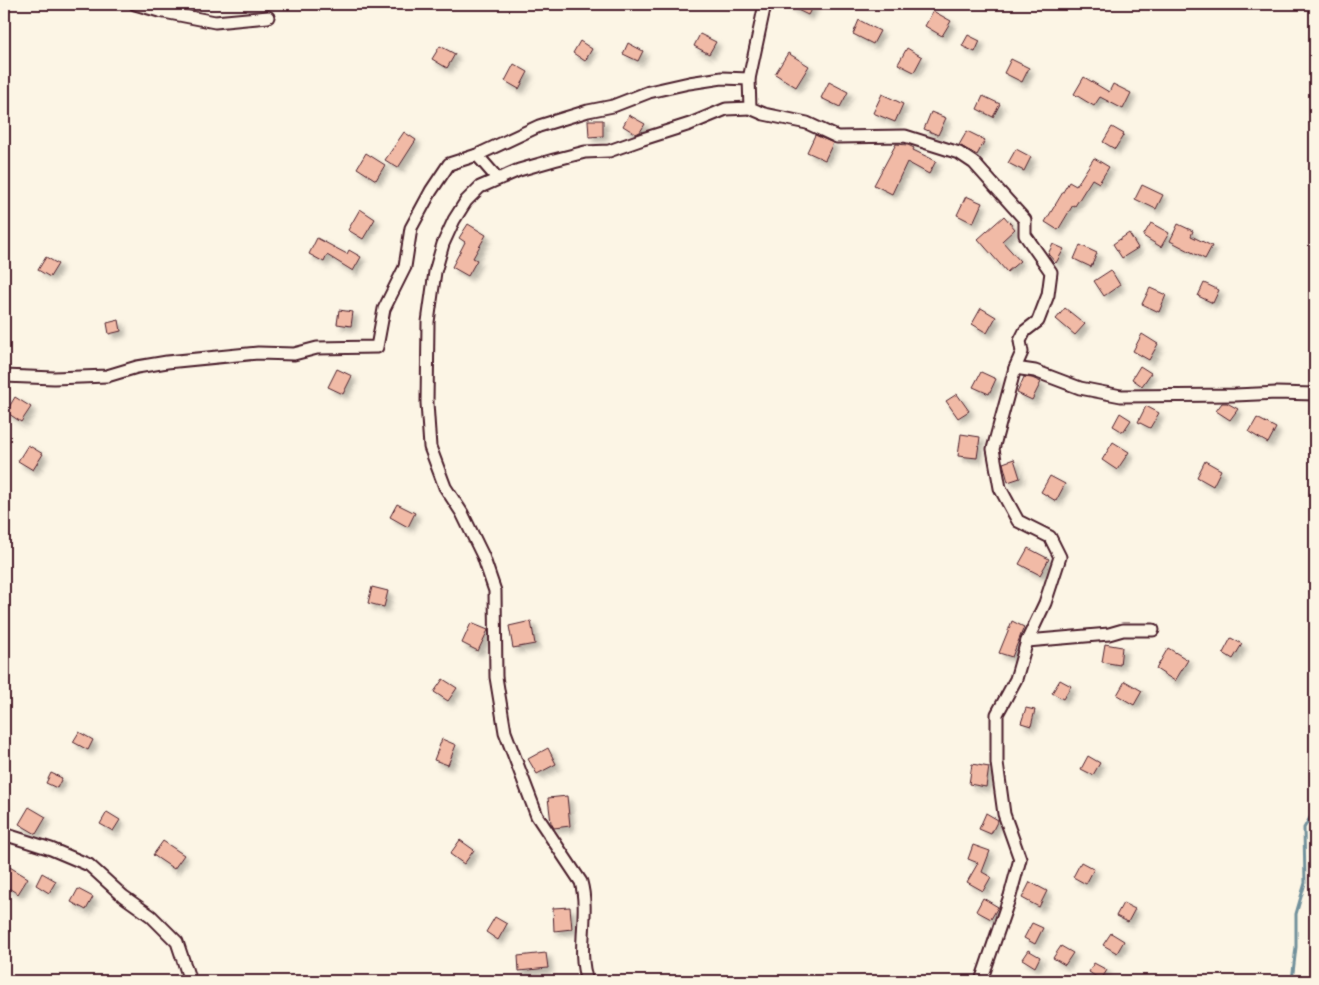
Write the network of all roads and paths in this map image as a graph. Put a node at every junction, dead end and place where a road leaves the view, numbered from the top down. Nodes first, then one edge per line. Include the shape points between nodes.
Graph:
1 (135, 4) edge
2 (765, 4) edge
3 (268, 17) dead end
4 (749, 79) junction
5 (750, 108) junction
6 (477, 155) junction
7 (498, 179) junction
8 (1015, 368) junction
9 (4, 376) edge
10 (1315, 394) edge
11 (1153, 630) dead end
12 (1027, 641) junction
13 (4, 832) edge
14 (190, 981) edge
15 (587, 981) edge
16 (980, 981) edge

1 - 3 street via 215,22
2 - 4 street
4 - 5 street
4 - 6 street via 722,78 649,92 613,106 539,126
5 - 7 street via 726,109 609,151 585,152
5 - 8 street via 806,123 837,137 905,136 959,153 974,163 1025,220 1025,235 1051,272 1048,296 1038,321 1025,331 1020,341 1022,352
6 - 7 street
6 - 9 street via 449,164 412,228 405,267 384,309 377,347 317,348 294,354 167,362 107,376
7 - 15 street via 480,187 466,201 454,220 434,272 428,322 430,447 445,487 483,556 495,592 496,677 505,732 537,816 581,882 584,894 582,968
8 - 10 street via 1035,371 1080,388 1121,396
8 - 12 street via 993,450 1000,488 1018,521 1050,536 1060,557
11 - 12 street via 1124,630
12 - 16 street via 1016,679 997,714 997,763 1004,814 1020,859
13 - 14 street via 7,836 89,865 177,942

